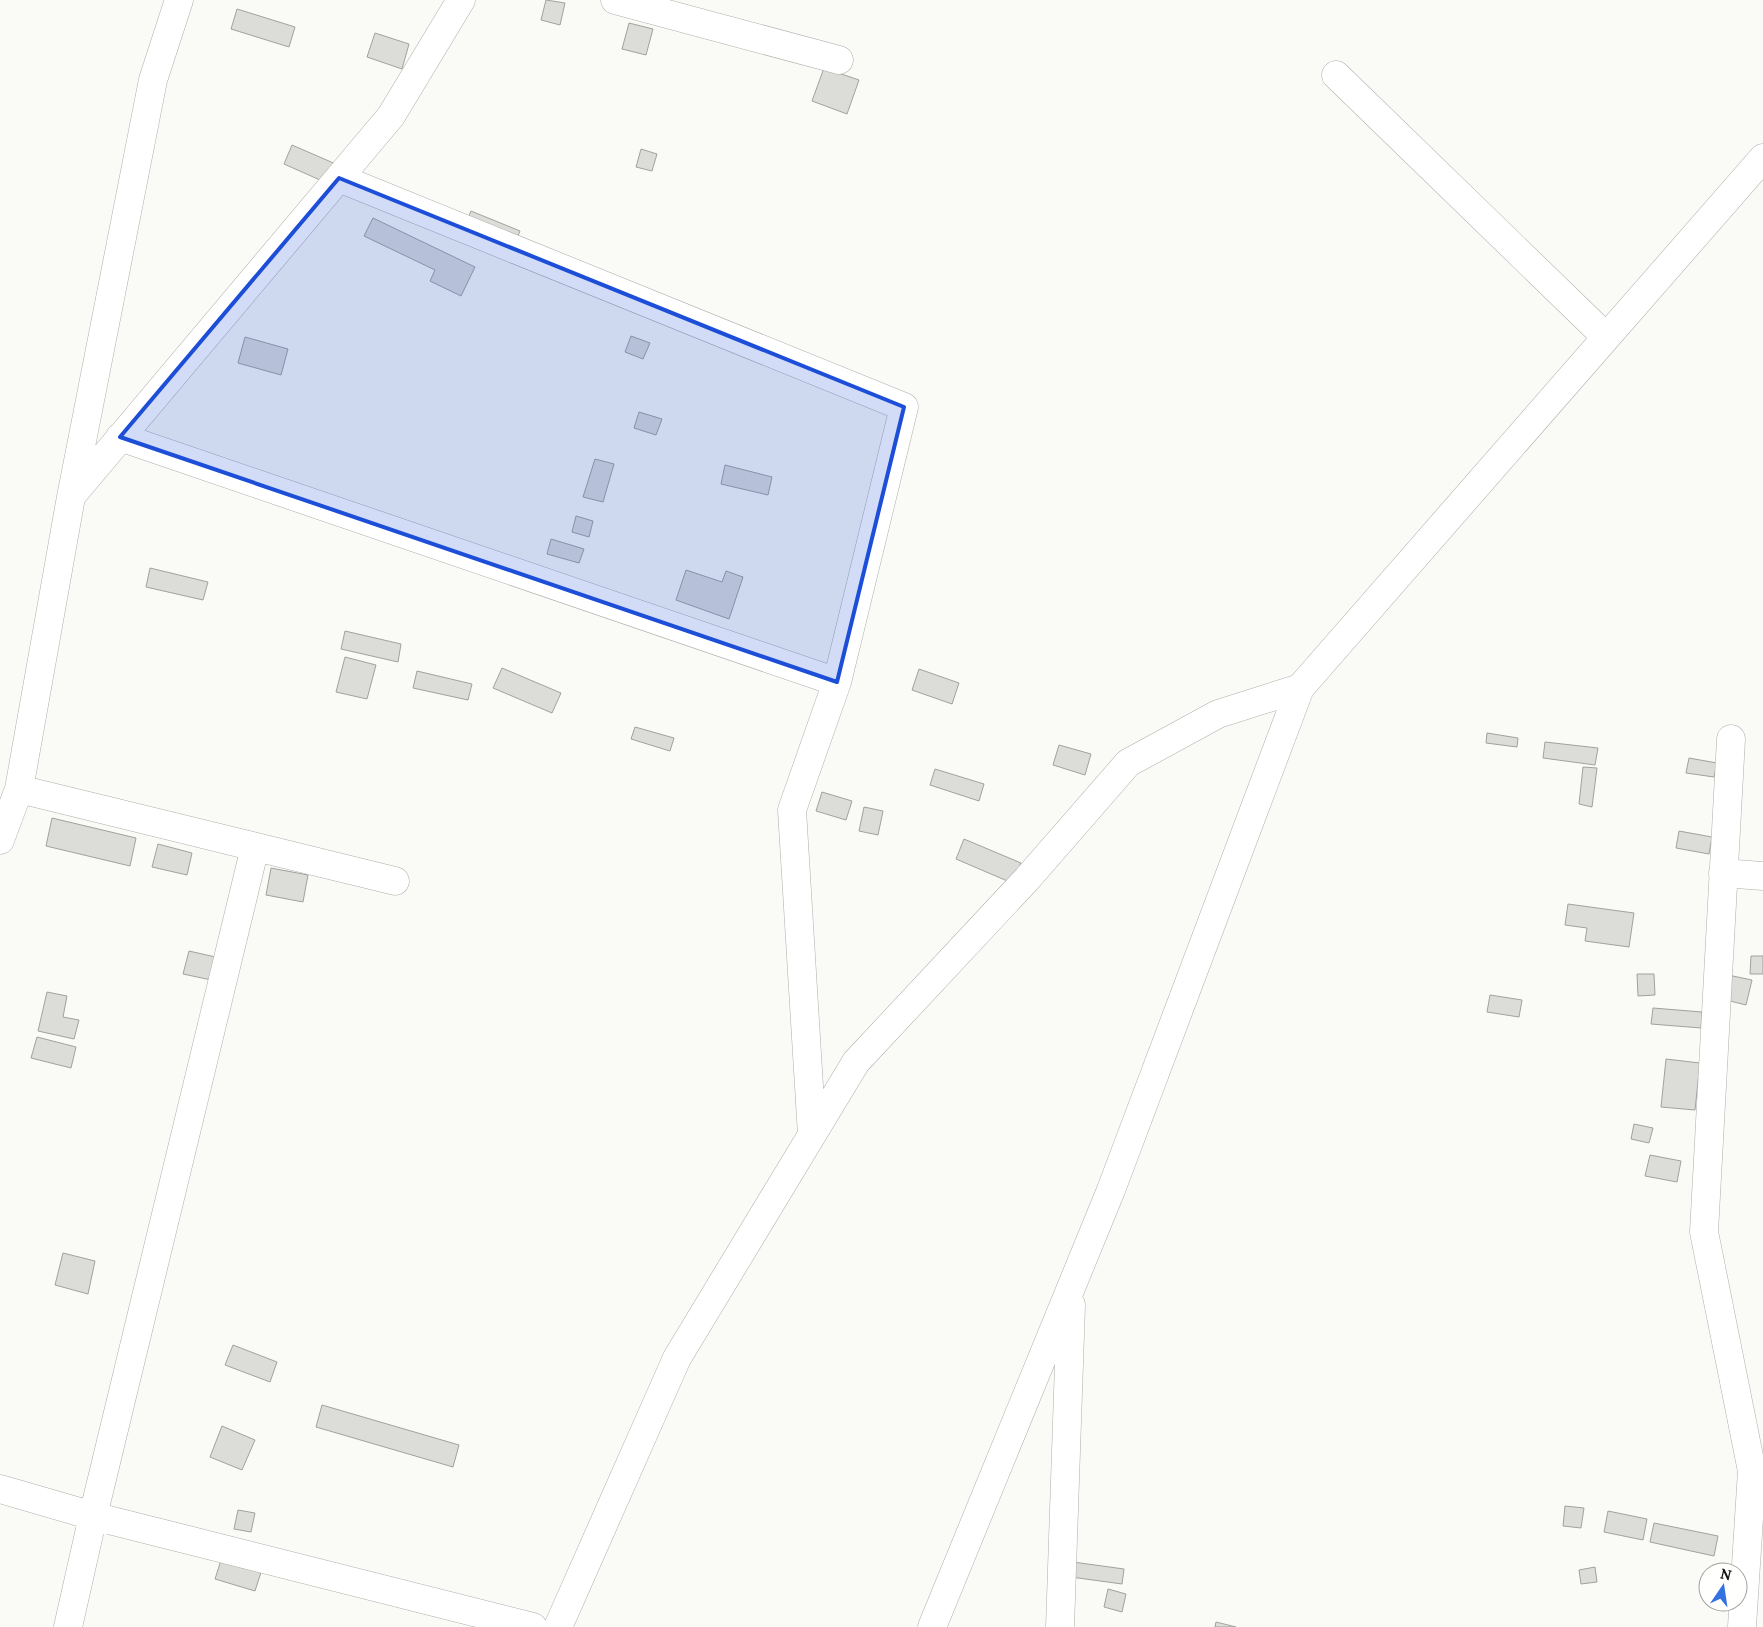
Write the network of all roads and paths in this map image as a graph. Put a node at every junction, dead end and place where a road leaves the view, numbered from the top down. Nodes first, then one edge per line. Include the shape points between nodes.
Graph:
1 (179, 0) edge
2 (461, 0) edge
3 (615, 0) edge
4 (839, 60) dead end
5 (1336, 75) dead end
6 (1763, 158) edge
7 (339, 178) junction
8 (1606, 337) junction
9 (120, 437) junction
10 (71, 497) junction
11 (838, 682) junction
12 (1300, 688) junction
13 (1731, 739) dead end
14 (19, 788) junction
15 (0, 840) edge
16 (255, 847) junction
17 (1723, 873) junction
18 (1763, 876) edge
19 (395, 882) dead end
20 (812, 1135) junction
21 (1072, 1286) junction
22 (0, 1489) edge
23 (93, 1516) junction
24 (68, 1627) edge
25 (533, 1627) edge
26 (558, 1627) edge
27 (932, 1627) edge
28 (1060, 1627) edge
29 (1742, 1627) edge

1 - 10 street via 153,80
2 - 7 street via 391,116
3 - 4 street
5 - 8 street
6 - 8 street
7 - 9 street
7 - 11 street via 904,407
8 - 12 street
9 - 10 street
9 - 11 street
10 - 14 street
11 - 20 street via 792,810
12 - 20 street via 1218,714 1128,763 1027,879 856,1062
12 - 21 street
13 - 17 street
14 - 15 street
14 - 16 street
16 - 19 street
16 - 23 street
17 - 18 street
17 - 29 street via 1704,1232 1752,1471
20 - 26 street via 677,1358
21 - 27 street
21 - 28 street
22 - 23 street
23 - 24 street
23 - 25 street

